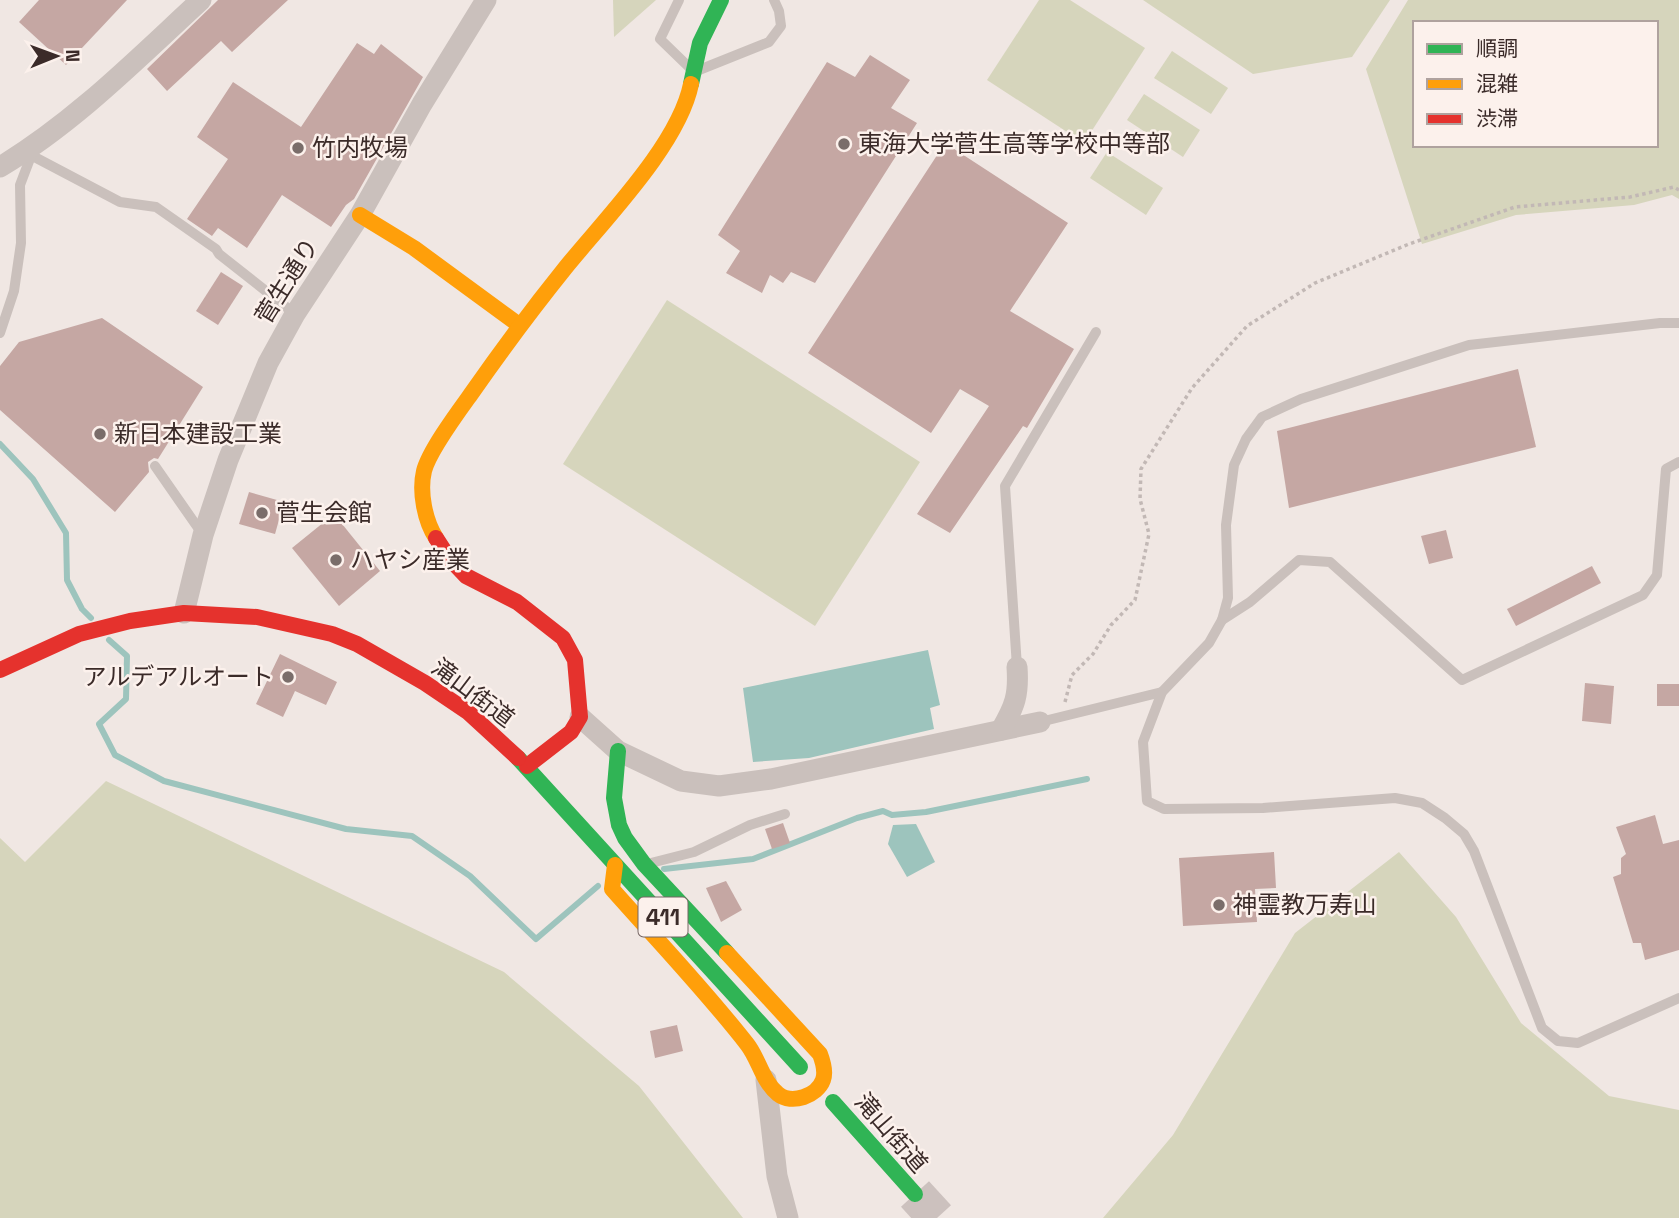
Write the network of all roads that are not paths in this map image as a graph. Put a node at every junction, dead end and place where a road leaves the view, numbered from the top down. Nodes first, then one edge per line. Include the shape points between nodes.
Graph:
1 (201, 0) edge
2 (679, 0) edge
3 (721, 0) edge
4 (775, 0) edge
5 (484, 1) edge
6 (694, 72) junction
7 (18, 158) edge
8 (360, 215) junction
9 (295, 314) junction
10 (1679, 323) edge
11 (519, 325) junction
12 (0, 332) edge
13 (1096, 332) dead end
14 (1679, 462) edge
15 (155, 466) dead end
16 (204, 534) junction
17 (184, 613) junction
18 (1222, 620) junction
19 (2, 663) edge
20 (1017, 667) joint
21 (1162, 692) junction
22 (580, 717) junction
23 (1041, 722) joint
24 (1001, 730) junction
25 (618, 751) junction
26 (527, 766) junction
27 (785, 814) dead end
28 (644, 864) junction
29 (615, 865) junction
30 (1679, 998) edge
31 (800, 1067) dead end
32 (766, 1080) junction
33 (833, 1102) dead end
34 (915, 1194) tunnel mouth
35 (788, 1218) edge

1 - 7 street via 99,94
2 - 6 lane via 660,39
3 - 6 main road via 700,43
4 - 6 lane via 781,26 769,42
5 - 8 street, 菅生通り
6 - 11 main road via 684,109 651,163
7 - 9 lane via 120,201 156,207
7 - 12 lane via 21,243 15,291
8 - 9 street, 菅生通り
8 - 11 main road via 414,248
9 - 16 street, 菅生通り via 268,363 232,448
10 - 18 lane via 1469,345 1262,416 1234,465 1226,525 1228,598
11 - 22 main road via 430,456 424,471 424,508 438,542 466,576 517,602 563,638 575,660
13 - 20 lane via 1005,486
14 - 18 lane via 1666,469 1657,575 1643,595 1462,680 1330,562 1299,560
15 - 16 lane
16 - 17 street, 菅生通り
17 - 19 main road, 滝山街道 / 411 via 79,634
17 - 26 main road, 滝山街道 / 411 via 270,619 357,644 468,712
18 - 21 lane via 1209,643
20 - 24 street via 1014,708
21 - 23 lane
21 - 30 lane via 1143,742 1147,801 1164,809 1263,808 1395,798 1422,803 1464,834 1474,851 1542,1028 1558,1041 1578,1043
22 - 25 street
22 - 26 main road via 571,732
23 - 24 street
24 - 25 street via 719,786 681,781
25 - 28 main road via 615,814 622,836
26 - 29 main road, 滝山街道 / 411
27 - 28 lane via 694,852
28 - 32 main road via 820,1054 824,1079 815,1092 790,1100
29 - 31 main road, 滝山街道 / 411
29 - 32 main road via 612,889 749,1046
32 - 35 street via 777,1176
33 - 34 main road, 滝山街道

